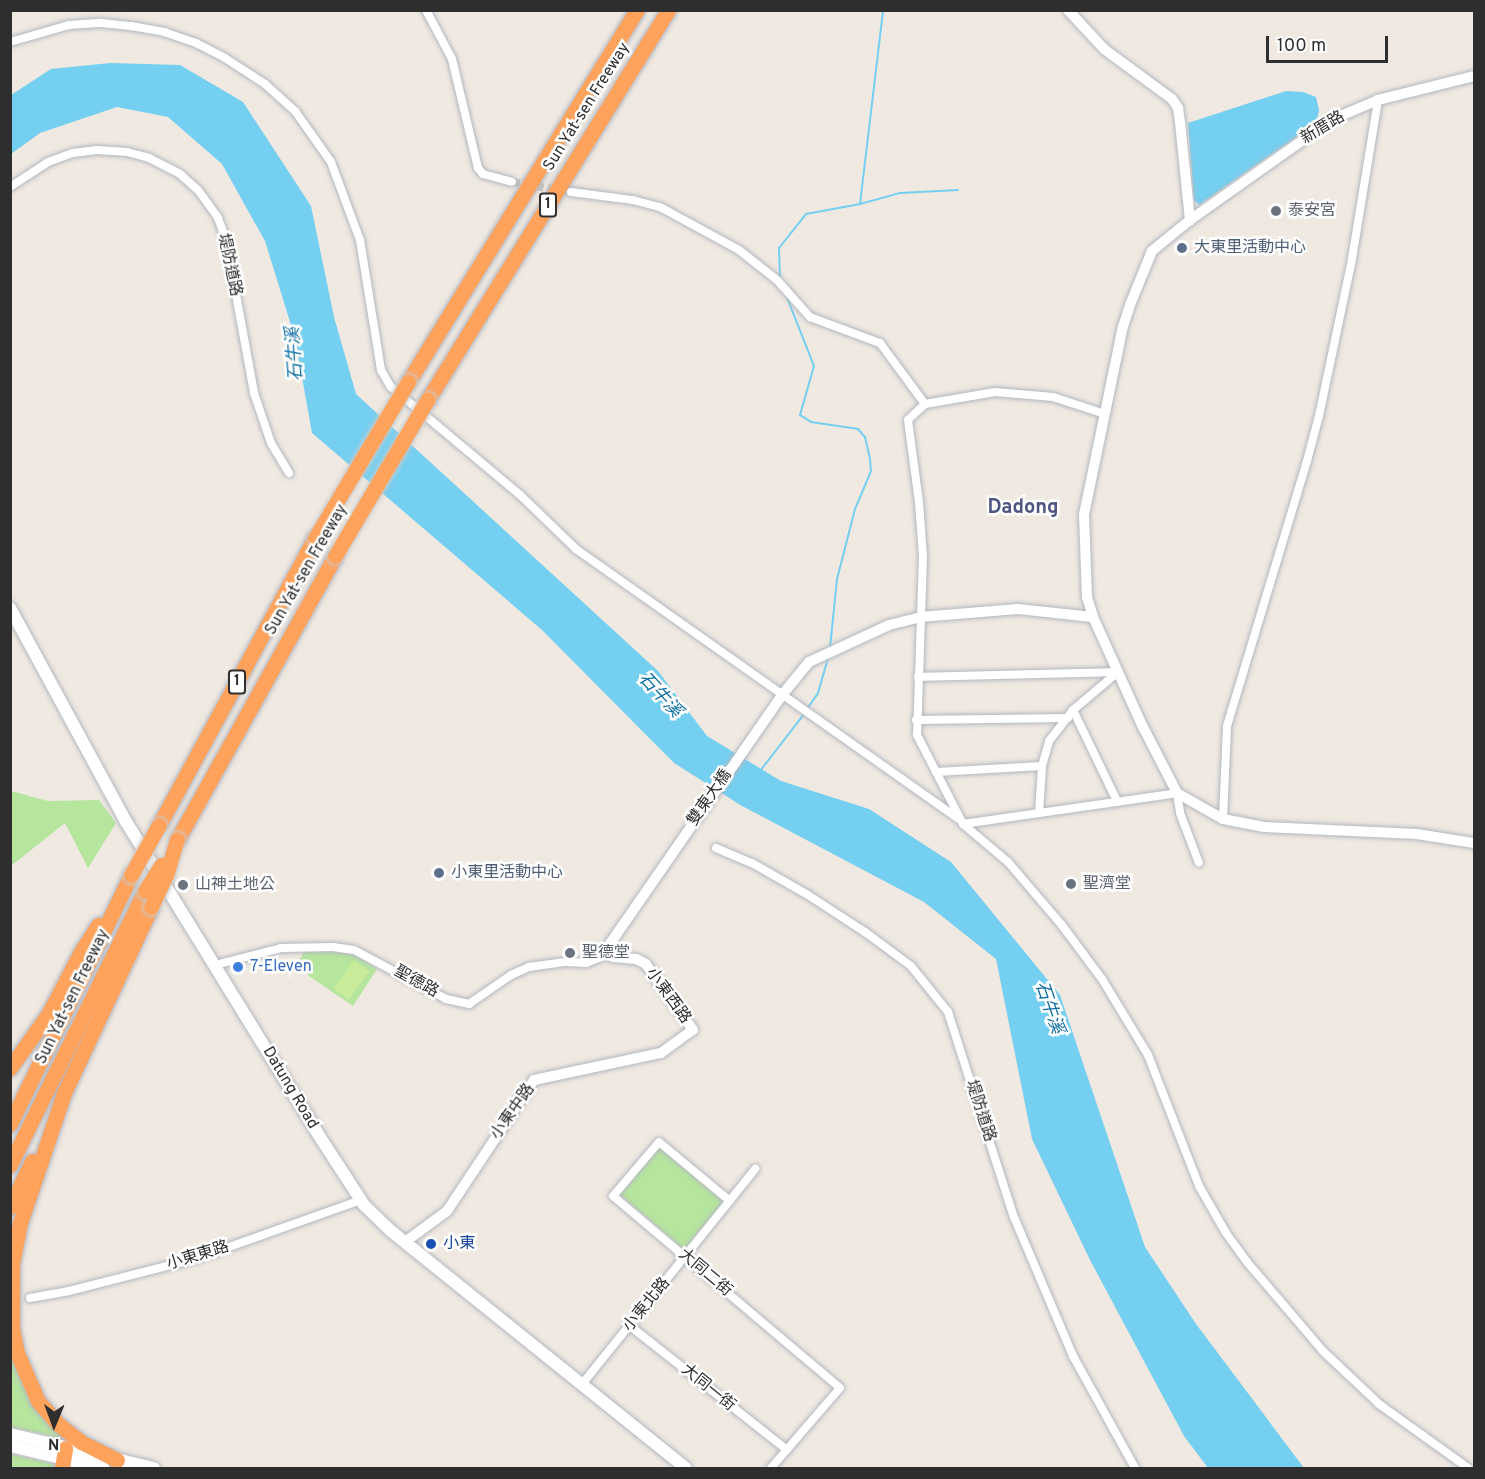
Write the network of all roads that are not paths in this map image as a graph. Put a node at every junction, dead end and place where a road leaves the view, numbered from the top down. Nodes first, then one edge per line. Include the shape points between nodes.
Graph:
1 (426, 10) edge
2 (637, 10) edge
3 (668, 10) edge
4 (1068, 10) edge
5 (10, 42) edge
6 (1474, 76) edge
7 (1378, 100) junction
8 (512, 182) tunnel mouth
9 (10, 187) edge
10 (571, 192) tunnel mouth
11 (1190, 220) junction
12 (925, 404) junction
13 (1105, 414) junction
14 (289, 473) dead end
15 (10, 608) edge
16 (920, 617) junction
17 (1093, 617) junction
18 (1118, 672) junction
19 (918, 677) junction
20 (782, 695) junction
21 (1073, 710) junction
22 (1068, 718) junction
23 (916, 720) junction
24 (1042, 766) junction
25 (936, 772) junction
26 (1177, 793) junction
27 (1117, 801) junction
28 (1038, 813) junction
29 (1223, 819) junction
30 (961, 821) junction
31 (177, 840) junction
32 (1474, 843) edge
33 (716, 848) dead end
34 (1199, 863) dead end
35 (131, 875) junction
36 (608, 954) junction
37 (215, 965) junction
38 (693, 1030) joint
39 (10, 1068) edge
40 (64, 1093) junction
41 (10, 1124) edge
42 (10, 1166) edge
43 (755, 1169) dead end
44 (361, 1200) junction
45 (730, 1201) junction
46 (10, 1208) edge
47 (405, 1242) junction
48 (686, 1257) junction
49 (30, 1298) dead end
50 (630, 1326) junction
51 (583, 1383) junction
52 (10, 1434) edge
53 (10, 1446) edge
54 (787, 1450) junction
55 (64, 1458) edge
56 (117, 1460) junction
57 (103, 1468) edge
58 (154, 1468) edge
59 (686, 1468) edge
60 (771, 1468) edge
61 (1135, 1468) edge
62 (1468, 1468) edge

1 - 8 street via 452,59 478,168 483,174
2 - 35 highway, Sun Yat-sen Freeway / 1, bridge via 315,538
3 - 31 highway, Sun Yat-sen Freeway / 1, bridge via 335,556
4 - 11 street via 1104,49 1159,88 1178,108
5 - 20 street via 69,26 131,26 196,43 265,84 295,111 320,144 338,179 360,240 381,370 391,387 520,495 576,549
6 - 7 street, 新厝路
7 - 11 street, 新厝路 via 1331,120
7 - 29 street via 1352,259 1316,427 1227,726
9 - 14 street, 堤防道路 via 48,162 97,150 149,158 180,174 198,190 218,218 226,240 254,393 271,443
10 - 12 street via 660,207 739,250 777,280 810,317 880,343
11 - 13 street, 新厝路 via 1152,251 1123,326
12 - 13 street via 995,392 1053,397
12 - 16 street via 908,420 923,557
13 - 17 street, 新厝路 via 1084,515 1087,597
15 - 37 main road, Datung Road via 125,820
16 - 17 street, 雙東大橋 via 1018,609
16 - 19 street
16 - 20 street, 雙東大橋 via 889,625 809,662
17 - 18 street, 新厝路
18 - 19 street
18 - 21 street
18 - 26 street, 新厝路
19 - 23 street
20 - 30 street
20 - 36 street, 雙東大橋 via 609,941
21 - 22 street
21 - 27 street
22 - 23 street
22 - 24 street via 1049,741
23 - 25 street via 919,743
24 - 25 street
24 - 28 street
25 - 30 street
26 - 27 street
26 - 29 street
26 - 34 street via 1180,813
27 - 28 street
28 - 30 street
29 - 32 street via 1264,827 1417,834
30 - 62 street via 1008,862 1102,979 1148,1055 1199,1186 1247,1262 1324,1353 1379,1404
31 - 40 highway, bridge via 167,872
31 - 42 highway, Sun Yat-sen Freeway / 1, bridge via 145,891
33 - 61 street, 堤防道路 via 780,879 865,932 911,966 948,1012 1014,1217 1073,1356
35 - 39 highway via 82,950 49,1013
35 - 41 highway, Sun Yat-sen Freeway / 1
36 - 37 street, 聖德路 via 586,963 529,967 469,1004 446,999 354,950 281,948
36 - 38 street, 小東西路 via 646,964
37 - 44 main road, Datung Road
38 - 47 street, 小東中路 via 662,1053 534,1080 447,1211
40 - 46 highway
40 - 56 highway via 20,1222 12,1264 12,1327 17,1353 38,1401 81,1442
43 - 45 street, 小東北路
44 - 47 main road, Datung Road
44 - 49 street, 小東東路 via 198,1258
45 - 48 street, 小東北路
45 - 48 street, 大同二街 via 659,1142 613,1196
47 - 51 main road, Datung Road
48 - 50 street, 小東北路
48 - 54 street, 大同二街 via 840,1388
50 - 51 street, 小東北路
50 - 54 street, 大同一街
51 - 59 main road, Datung Road
52 - 55 main road
53 - 55 main road
54 - 60 street, 大同二街
55 - 56 main road
55 - 57 main road
56 - 58 main road

